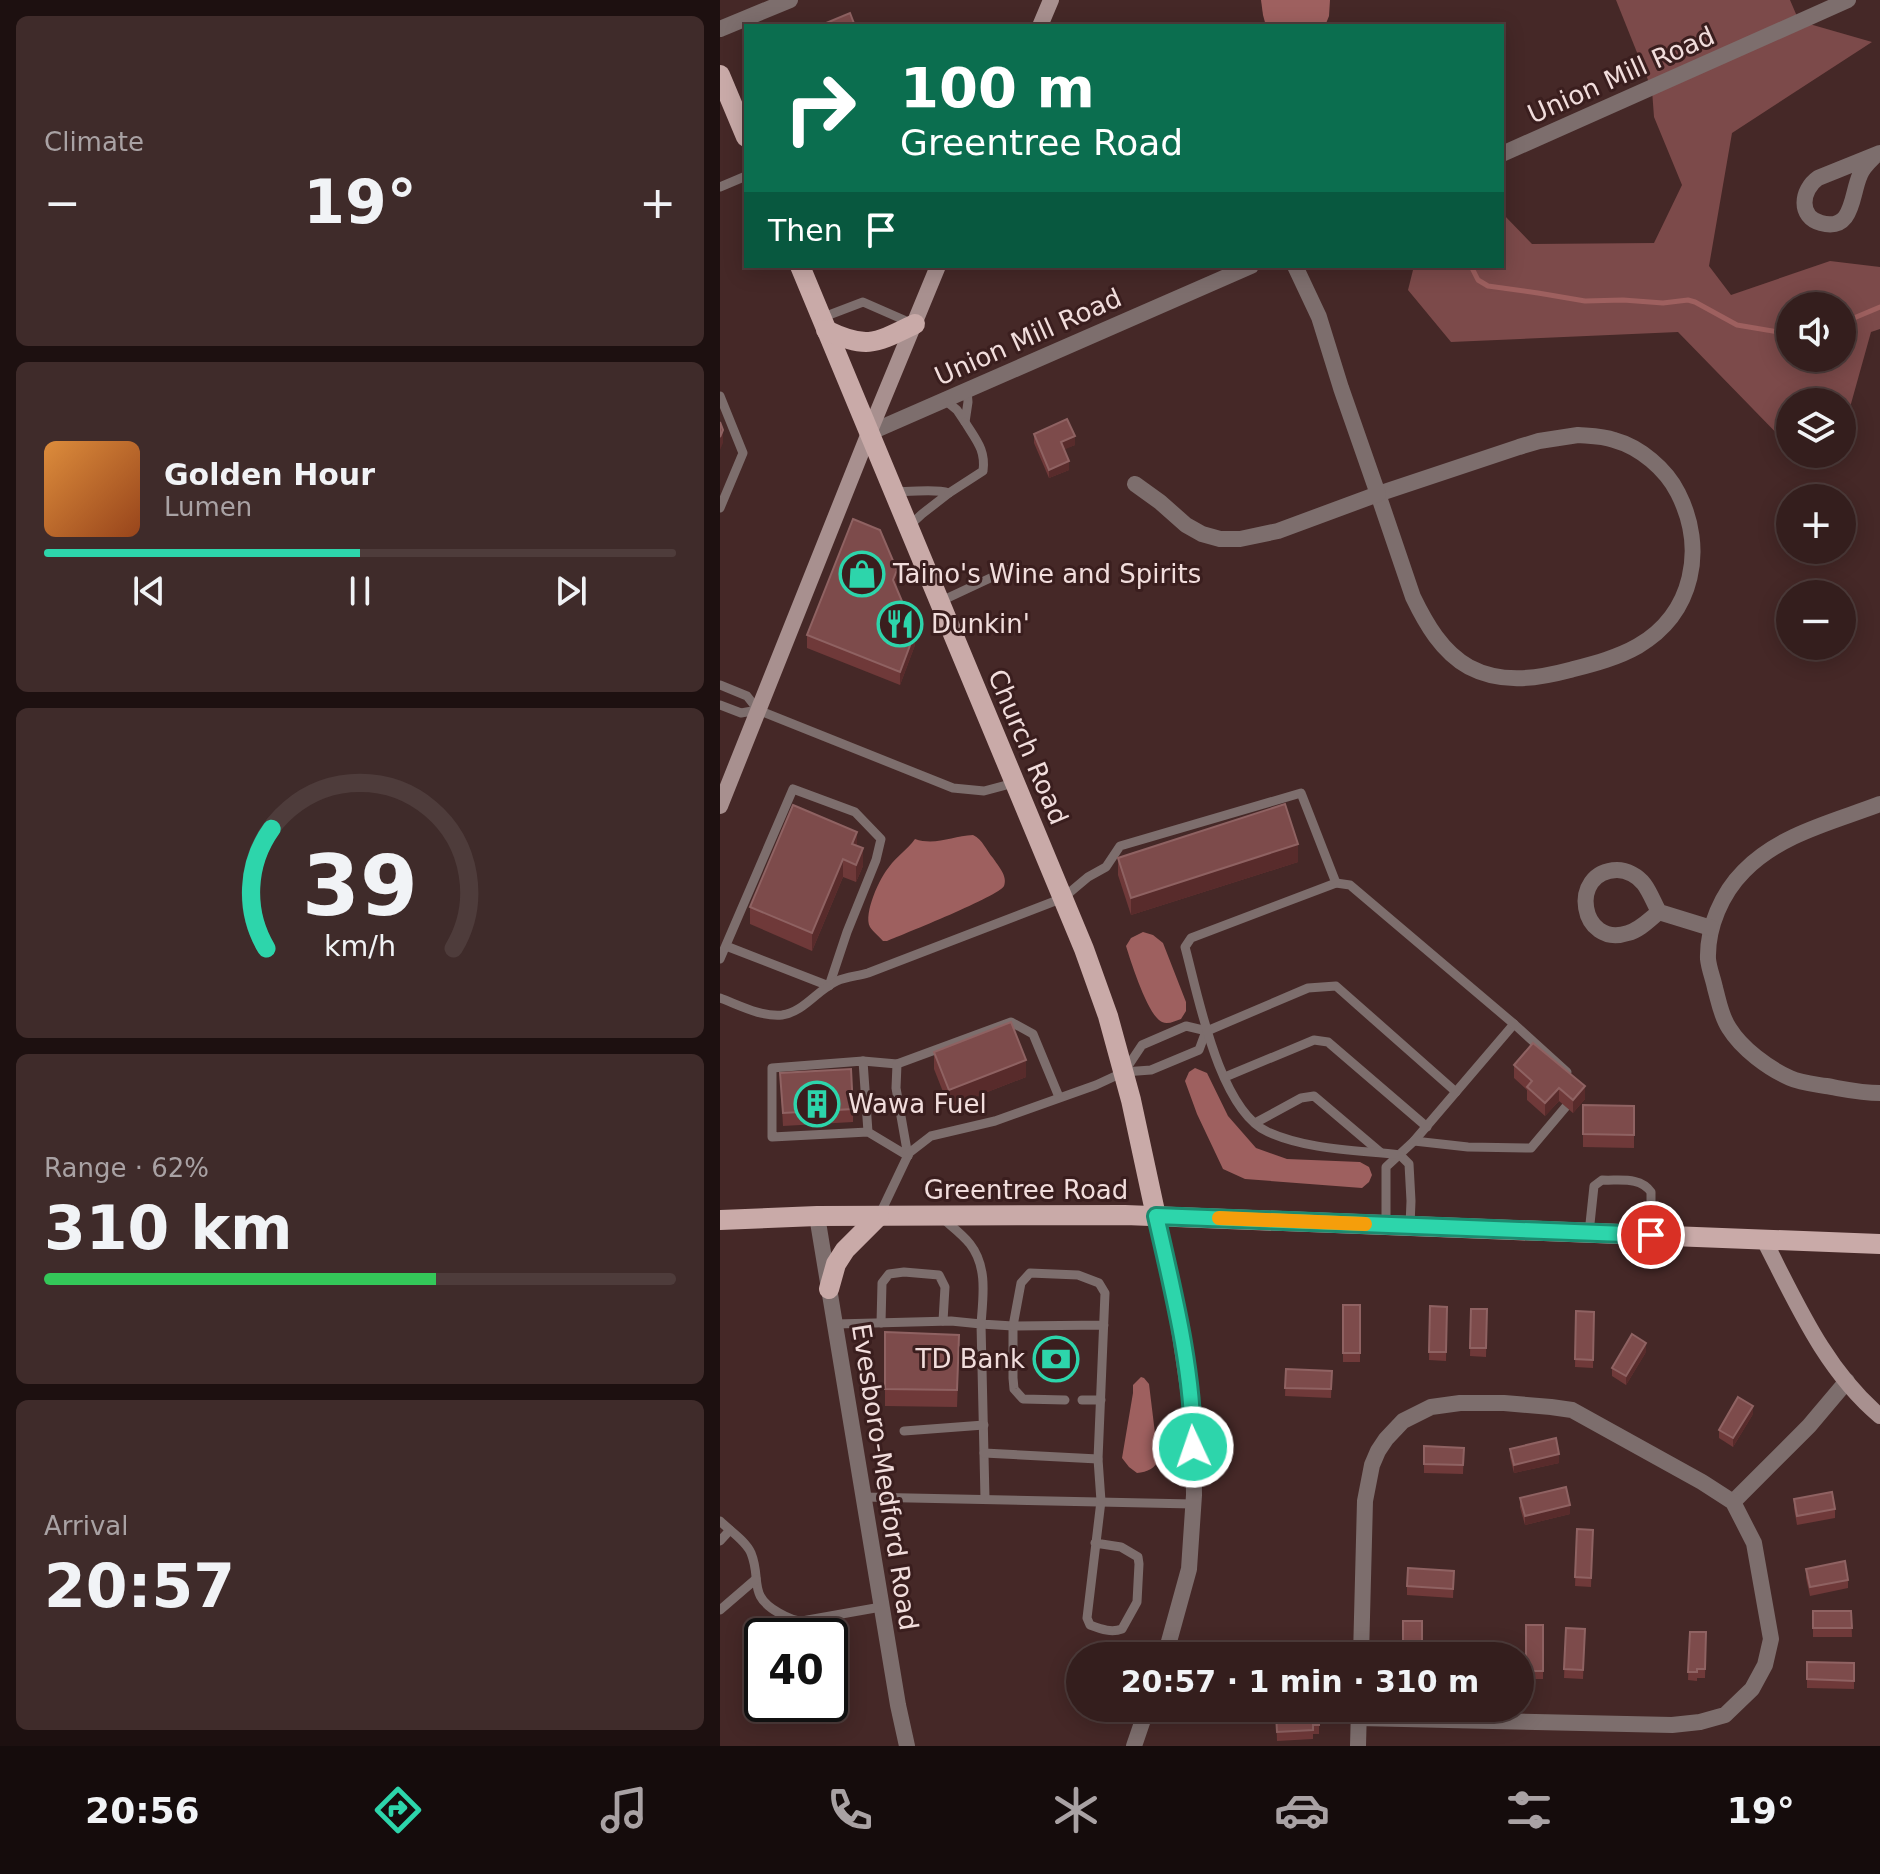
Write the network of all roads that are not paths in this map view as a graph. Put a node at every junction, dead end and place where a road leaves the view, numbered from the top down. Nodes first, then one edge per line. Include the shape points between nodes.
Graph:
1 (790, 0) edge
2 (1051, 0) edge
3 (1848, 0) edge
4 (1041, 24) edge
5 (720, 29) edge
6 (720, 75) edge
7 (744, 132) edge
8 (1504, 153) edge
9 (1878, 154) edge
10 (744, 177) edge
11 (720, 187) edge
12 (801, 268) edge
13 (935, 268) edge
14 (1246, 268) edge
15 (1296, 268) edge
16 (824, 324) junction
17 (915, 324) junction
18 (967, 390) junction
19 (720, 396) edge
20 (945, 400) junction
21 (965, 422) junction
22 (869, 433) junction
23 (1135, 484) dead end
24 (893, 490) junction
25 (949, 493) junction
26 (1378, 494) junction
27 (720, 508) edge
28 (908, 527) junction
29 (1016, 566) dead end
30 (939, 602) junction
31 (720, 685) edge
32 (720, 705) edge
33 (758, 710) junction
34 (1015, 783) junction
35 (1880, 804) edge
36 (720, 806) edge
37 (1336, 883) junction
38 (1063, 898) junction
39 (1659, 912) junction
40 (1711, 928) junction
41 (726, 946) junction
42 (720, 959) edge
43 (829, 986) junction
44 (720, 998) edge
45 (1514, 1024) junction
46 (1207, 1031) junction
47 (863, 1061) junction
48 (897, 1064) junction
49 (1124, 1072) junction
50 (1571, 1076) edge
51 (1225, 1077) junction
52 (1583, 1086) edge
53 (1456, 1092) junction
54 (1880, 1093) edge
55 (1059, 1097) junction
56 (1255, 1123) junction
57 (1427, 1127) junction
58 (868, 1132) junction
59 (1414, 1141) junction
60 (1380, 1152) junction
61 (1400, 1155) junction
62 (908, 1156) junction
63 (817, 1216) junction
64 (879, 1216) junction
65 (940, 1216) junction
66 (1156, 1216) junction
67 (722, 1225) edge
68 (1386, 1225) junction
69 (1410, 1226) junction
70 (1589, 1233) junction
71 (1651, 1235) junction
72 (1764, 1240) junction
73 (1880, 1244) edge
74 (829, 1289) junction
75 (943, 1321) junction
76 (881, 1323) junction
77 (836, 1324) junction
78 (981, 1324) junction
79 (1104, 1325) junction
80 (1013, 1326) junction
81 (1847, 1381) junction
82 (1065, 1400) dead end
83 (1082, 1400) dead end
84 (1101, 1400) junction
85 (1880, 1416) edge
86 (984, 1425) junction
87 (904, 1431) dead end
88 (984, 1453) junction
89 (1098, 1459) junction
90 (863, 1497) junction
91 (985, 1499) junction
92 (1101, 1501) junction
93 (1733, 1502) junction
94 (1193, 1504) junction
95 (720, 1521) edge
96 (730, 1530) junction
97 (720, 1541) edge
98 (1095, 1543) junction
99 (756, 1579) junction
100 (881, 1607) junction
101 (720, 1610) edge
102 (1169, 1642) edge
103 (1361, 1642) edge
104 (1534, 1720) edge
105 (1142, 1722) edge
106 (1359, 1722) edge
107 (907, 1746) edge
108 (1134, 1746) edge
109 (1358, 1746) edge

1 - 5 street
2 - 4 main road
3 - 8 street, Union Mill Road
6 - 7 main road
9 - 9 street via 1860,175 1845,218 1825,224 1809,216 1804,197 1811,183
10 - 11 lane
12 - 16 main road, Church Road
13 - 17 main road
14 - 18 street, Union Mill Road
15 - 26 street via 1319,317
16 - 17 main road via 860,343
16 - 17 lane via 863,302
16 - 22 main road, Church Road
17 - 22 main road
18 - 20 street, Union Mill Road
18 - 21 lane
19 - 27 lane via 743,453
20 - 21 lane
20 - 22 street, Union Mill Road
21 - 25 lane via 983,451 983,471
22 - 24 main road, Church Road
22 - 33 main road
23 - 26 street via 1186,525 1220,539 1278,531
24 - 25 lane
24 - 28 main road, Church Road
25 - 28 lane
26 - 26 street via 1539,441 1578,435 1615,440 1648,458 1675,486 1691,522 1690,580 1671,617 1622,654 1542,676 1486,674 1454,656 1430,629 1413,597
28 - 30 main road, Church Road
29 - 30 lane
30 - 34 main road, Church Road
31 - 33 lane via 747,696
32 - 33 lane via 741,713
33 - 34 lane via 946,786 984,791
33 - 36 main road
34 - 38 main road, Church Road
35 - 40 street via 1772,847 1731,887
37 - 38 lane via 1301,793 1120,846 1106,867
37 - 45 lane via 1350,885
37 - 46 lane via 1191,938 1185,947
38 - 43 lane
38 - 49 main road, Church Road
39 - 39 street via 1644,884 1626,871 1595,879 1585,899 1596,927 1615,935 1635,931
39 - 40 street
40 - 54 street via 1708,956 1720,1007 1731,1032 1749,1050 1790,1078
41 - 42 lane
41 - 43 lane
41 - 43 lane via 793,789 855,812 881,839
43 - 44 lane via 783,1015
45 - 50 lane
45 - 53 lane
46 - 49 lane via 1199,1050 1151,1070
46 - 49 lane via 1186,1026 1142,1045
46 - 51 lane
46 - 53 lane via 1308,988 1336,986
47 - 48 lane
47 - 58 lane
47 - 58 lane via 772,1068 772,1137
48 - 55 lane via 1011,1022 1033,1034
48 - 62 lane
49 - 55 lane
49 - 66 main road, Church Road
51 - 56 lane via 1242,1112
51 - 57 lane via 1314,1040 1328,1042
52 - 59 lane via 1531,1148
53 - 57 lane
55 - 62 lane via 995,1121 931,1136
56 - 60 lane via 1303,1144
56 - 60 lane via 1314,1096
57 - 59 lane
58 - 62 lane
59 - 61 lane
60 - 61 lane
61 - 68 lane via 1386,1167
61 - 69 lane via 1409,1164
62 - 64 lane
63 - 64 main road, Greentree Road
63 - 67 main road, Greentree Road
63 - 74 street, Evesboro-Medford Road
64 - 65 main road, Greentree Road
64 - 74 main road via 845,1250
65 - 66 main road, Greentree Road
65 - 78 lane via 977,1255 982,1269
66 - 68 main road, Greentree Road
66 - 94 street via 1193,1423
68 - 69 main road, Greentree Road
69 - 70 main road, Greentree Road
70 - 71 main road, Greentree Road
70 - 71 lane via 1594,1186 1602,1180 1644,1184 1651,1192
71 - 72 main road, Greentree Road
72 - 73 main road, Greentree Road
72 - 81 main road via 1823,1350
74 - 77 street, Evesboro-Medford Road
75 - 76 lane
75 - 76 lane via 945,1287 939,1275 904,1272 889,1274 882,1283
75 - 78 lane
76 - 77 lane
77 - 90 street, Evesboro-Medford Road
78 - 80 lane
78 - 86 lane
79 - 80 lane
79 - 80 lane via 1105,1293 1099,1283 1078,1275 1030,1273 1021,1283
79 - 84 lane
80 - 82 lane via 1014,1389 1023,1399
81 - 85 main road
81 - 93 street
83 - 84 lane
84 - 89 lane
86 - 87 lane
86 - 88 lane
88 - 89 lane
88 - 91 lane
89 - 92 lane
90 - 91 lane
90 - 100 street, Evesboro-Medford Road
91 - 92 lane
92 - 94 lane
92 - 98 lane
93 - 103 street via 1572,1410 1504,1403 1431,1407 1403,1421 1372,1465 1365,1501
93 - 104 street via 1754,1543 1771,1639 1759,1678 1743,1699 1725,1715 1672,1725
94 - 102 street via 1189,1569
95 - 96 lane
96 - 97 lane
96 - 99 lane via 750,1550
98 - 98 lane via 1087,1618 1090,1625 1119,1630 1137,1602 1138,1557 1121,1547
99 - 100 lane via 762,1600 796,1622
99 - 101 lane
100 - 107 street, Evesboro-Medford Road
105 - 108 street
106 - 109 street

